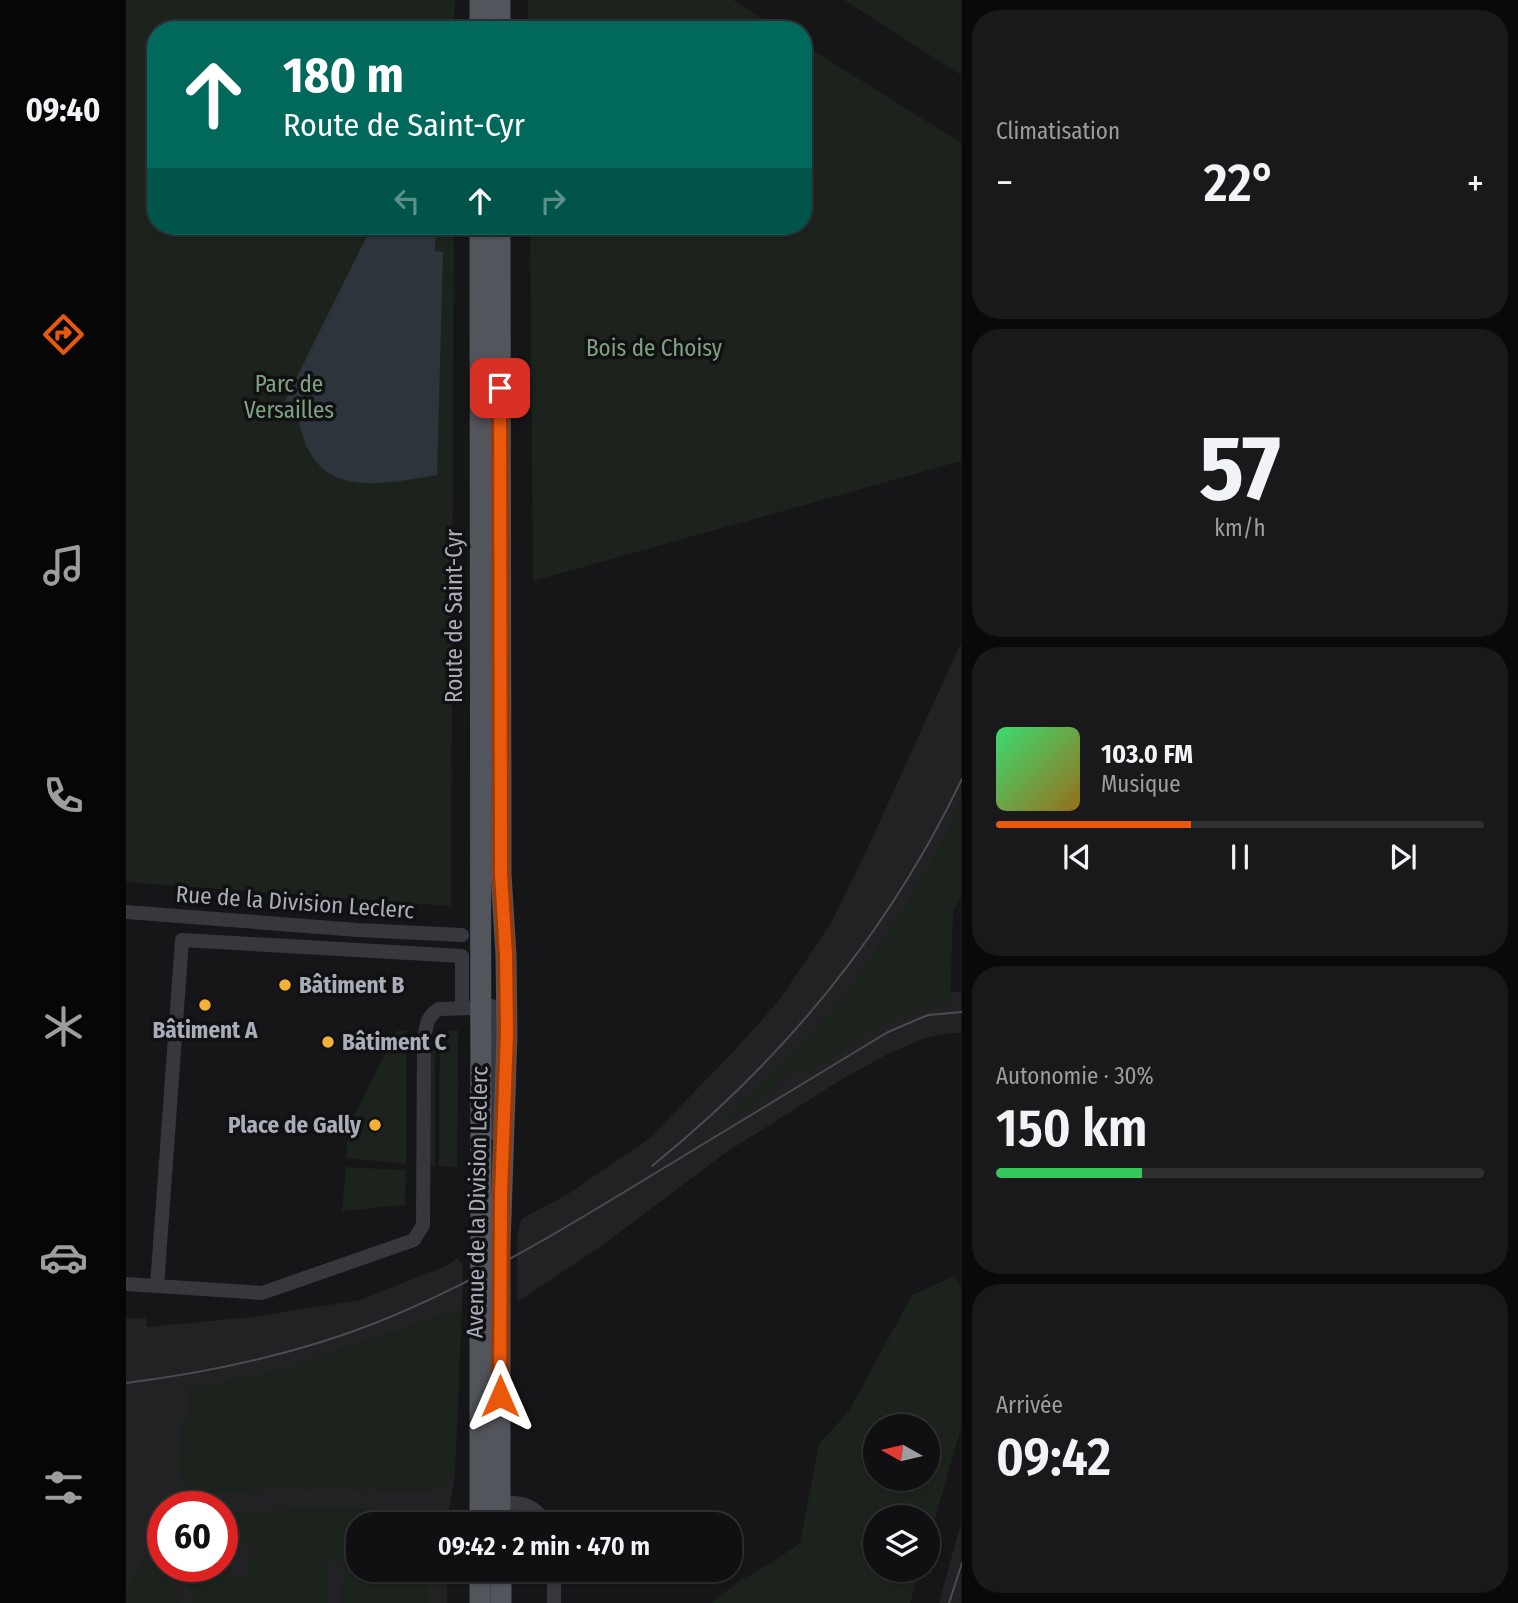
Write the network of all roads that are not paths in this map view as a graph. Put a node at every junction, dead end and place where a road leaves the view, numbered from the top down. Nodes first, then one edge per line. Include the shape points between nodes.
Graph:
1 (480, 0) edge
2 (500, 0) edge
3 (480, 21) edge
4 (500, 21) edge
5 (480, 235) edge
6 (500, 235) edge
7 (126, 912) edge
8 (462, 935) dead end
9 (485, 1007) junction
10 (491, 1250) junction
11 (126, 1284) edge
12 (157, 1286) junction
13 (490, 1502) junction
14 (485, 1512) edge
15 (495, 1512) edge
16 (537, 1512) edge
17 (480, 1582) edge
18 (500, 1582) edge
19 (554, 1582) edge
20 (480, 1603) edge
21 (501, 1603) edge
22 (554, 1603) edge

1 - 3 main road
2 - 4 main road
5 - 9 main road, Route de Saint-Cyr
6 - 9 main road, Route de Saint-Cyr via 501,874
7 - 8 street, Rue de la Division Leclerc
9 - 10 main road, Avenue de la Division Leclerc
9 - 10 main road, Avenue de la Division Leclerc via 501,1167
9 - 12 street via 439,1009 427,1023 423,1224 414,1240 262,1293
9 - 12 street via 462,956 182,940
10 - 13 main road, Avenue de la Division Leclerc, bridge via 500,1290
10 - 13 main road, Avenue de la Division Leclerc, bridge via 480,1300
11 - 12 street
13 - 14 main road, Avenue de la Division Leclerc
13 - 15 main road, Avenue de la Division Leclerc
13 - 16 street via 521,1502
17 - 20 main road
18 - 21 main road
19 - 22 street

